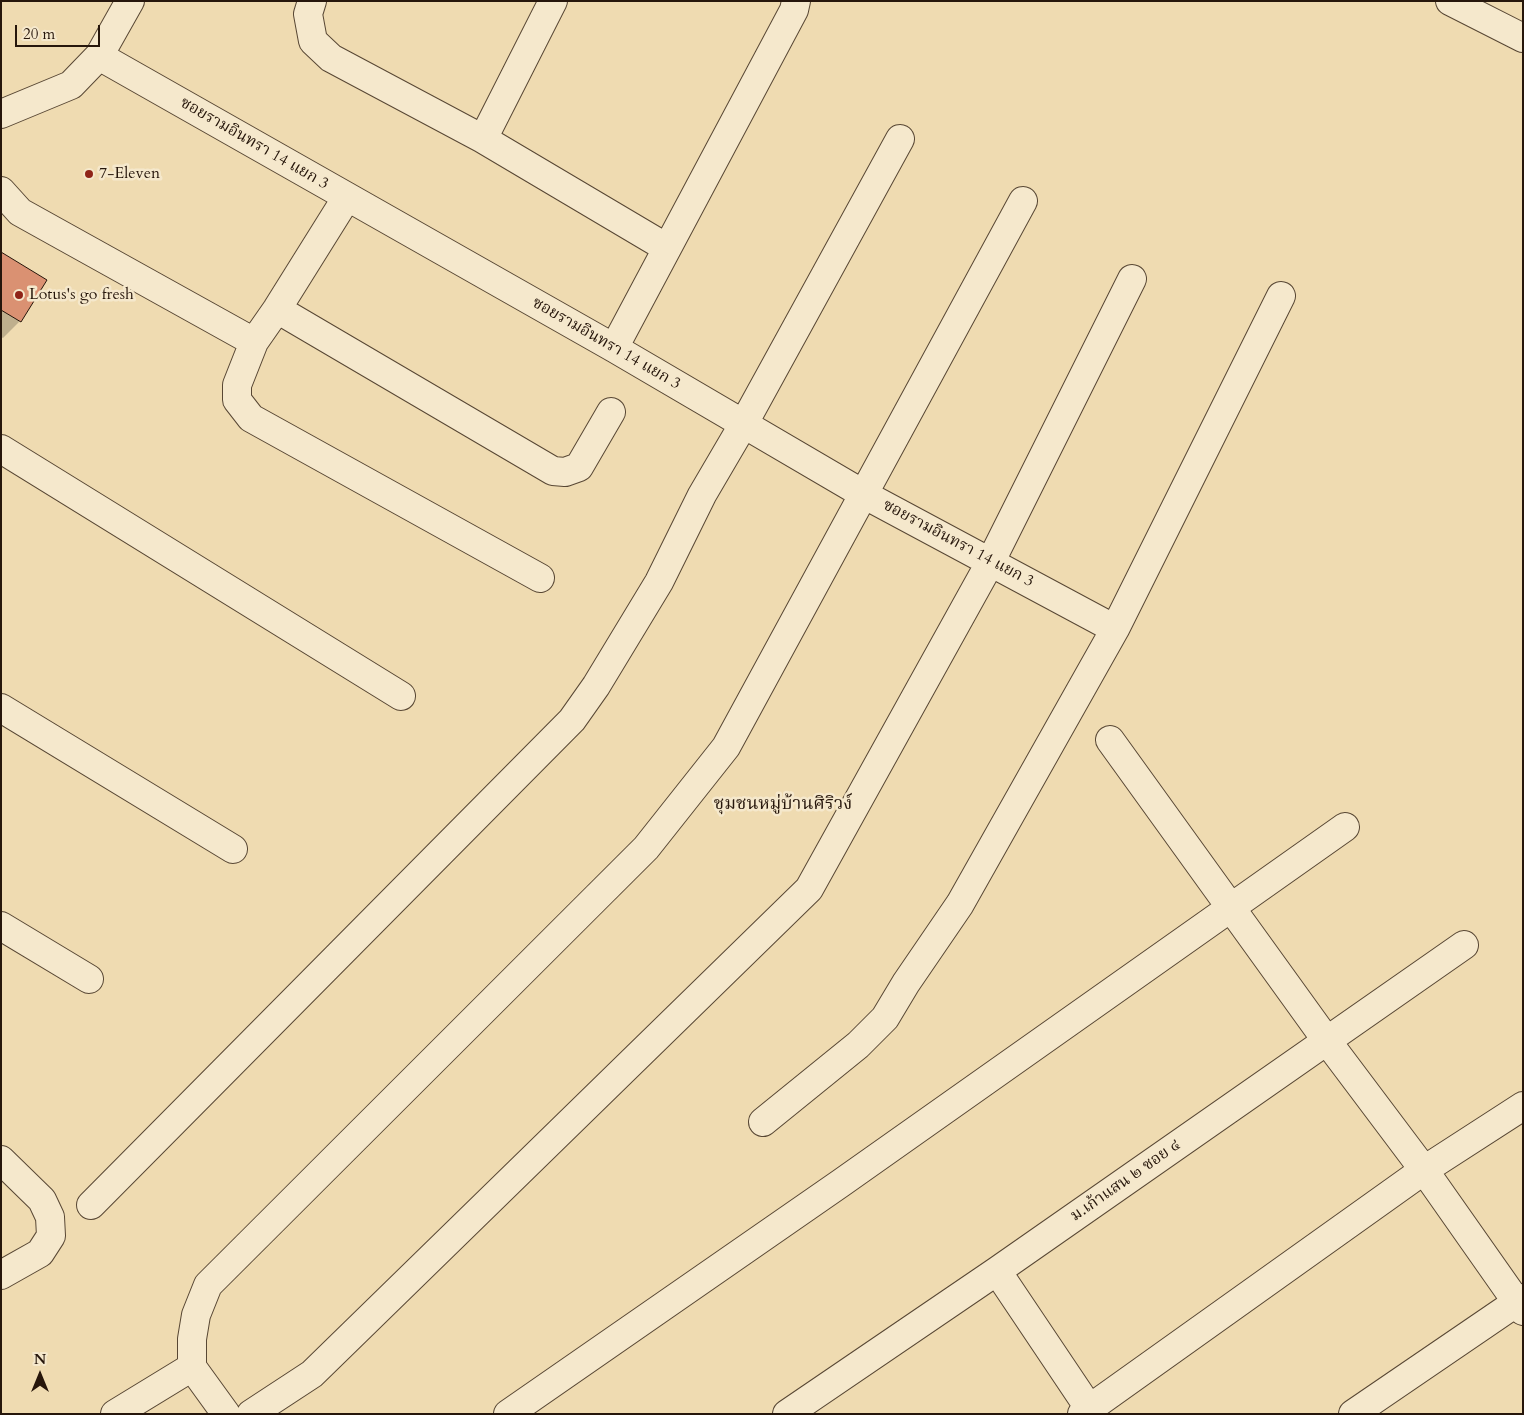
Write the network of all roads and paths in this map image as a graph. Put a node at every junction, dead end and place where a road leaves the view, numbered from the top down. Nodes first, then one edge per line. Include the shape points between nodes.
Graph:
1 (130, 1) edge
2 (312, 1) edge
3 (553, 1) edge
4 (796, 1) edge
5 (1450, 1) edge
6 (1523, 38) edge
7 (99, 56) junction
8 (1, 114) edge
9 (483, 139) junction
10 (900, 139) dead end
11 (1, 191) edge
12 (346, 197) junction
13 (1023, 201) dead end
14 (667, 248) junction
15 (1132, 279) dead end
16 (1281, 296) dead end
17 (277, 309) junction
18 (254, 342) junction
19 (614, 348) junction
20 (611, 412) dead end
21 (743, 425) junction
22 (1, 450) edge
23 (865, 495) junction
24 (991, 561) junction
25 (540, 578) dead end
26 (1116, 629) junction
27 (401, 696) dead end
28 (1, 708) edge
29 (1110, 740) dead end
30 (1345, 826) dead end
31 (233, 849) dead end
32 (1232, 907) junction
33 (1, 926) edge
34 (1464, 945) dead end
35 (89, 979) dead end
36 (1328, 1041) junction
37 (1523, 1106) edge
38 (763, 1122) dead end
39 (1, 1160) edge
40 (1424, 1170) junction
41 (91, 1205) dead end
42 (997, 1271) junction
43 (1, 1275) edge
44 (1521, 1304) edge
45 (192, 1366) junction
46 (796, 1411) edge
47 (1088, 1412) edge
48 (115, 1414) edge
49 (226, 1414) edge
50 (251, 1414) edge
51 (508, 1414) edge
52 (1353, 1414) edge

1 - 7 street
2 - 9 street via 308,14 313,40 331,58
3 - 9 street
4 - 14 street
5 - 6 street
7 - 8 street via 71,85
7 - 12 street, ซอยรามอินทรา 14 แยก 3
9 - 14 street
10 - 21 street
11 - 18 street via 20,212
12 - 17 street
12 - 19 street, ซอยรามอินทรา 14 แยก 3
13 - 23 street
14 - 19 street
15 - 24 street
16 - 26 street
17 - 18 street
17 - 20 street via 552,471 565,472 579,467
18 - 25 street via 237,385 237,400 251,418
19 - 21 street, ซอยรามอินทรา 14 แยก 3
21 - 23 street, ซอยรามอินทรา 14 แยก 3
21 - 41 street via 702,495 659,582 572,720
22 - 27 street
23 - 24 street, ซอยรามอินทรา 14 แยก 3
23 - 45 street via 726,747 646,848 208,1285 196,1315
24 - 26 street, ซอยรามอินทรา 14 แยก 3
24 - 50 street via 809,890 312,1374
26 - 38 street via 960,904 885,1018 858,1045
28 - 31 street
29 - 32 street
30 - 32 street
32 - 36 street
32 - 51 street
33 - 35 street
34 - 36 street, ม.เก้าแสน ๒ ซอย ๔
36 - 40 street
36 - 42 street, ม.เก้าแสน ๒ ซอย ๔
37 - 40 street
39 - 43 street via 42,1200 50,1217 51,1236 40,1253
40 - 44 street
40 - 47 street
42 - 46 street, ม.เก้าแสน ๒ ซอย ๔
42 - 47 street
44 - 52 street
45 - 48 street
45 - 49 street

